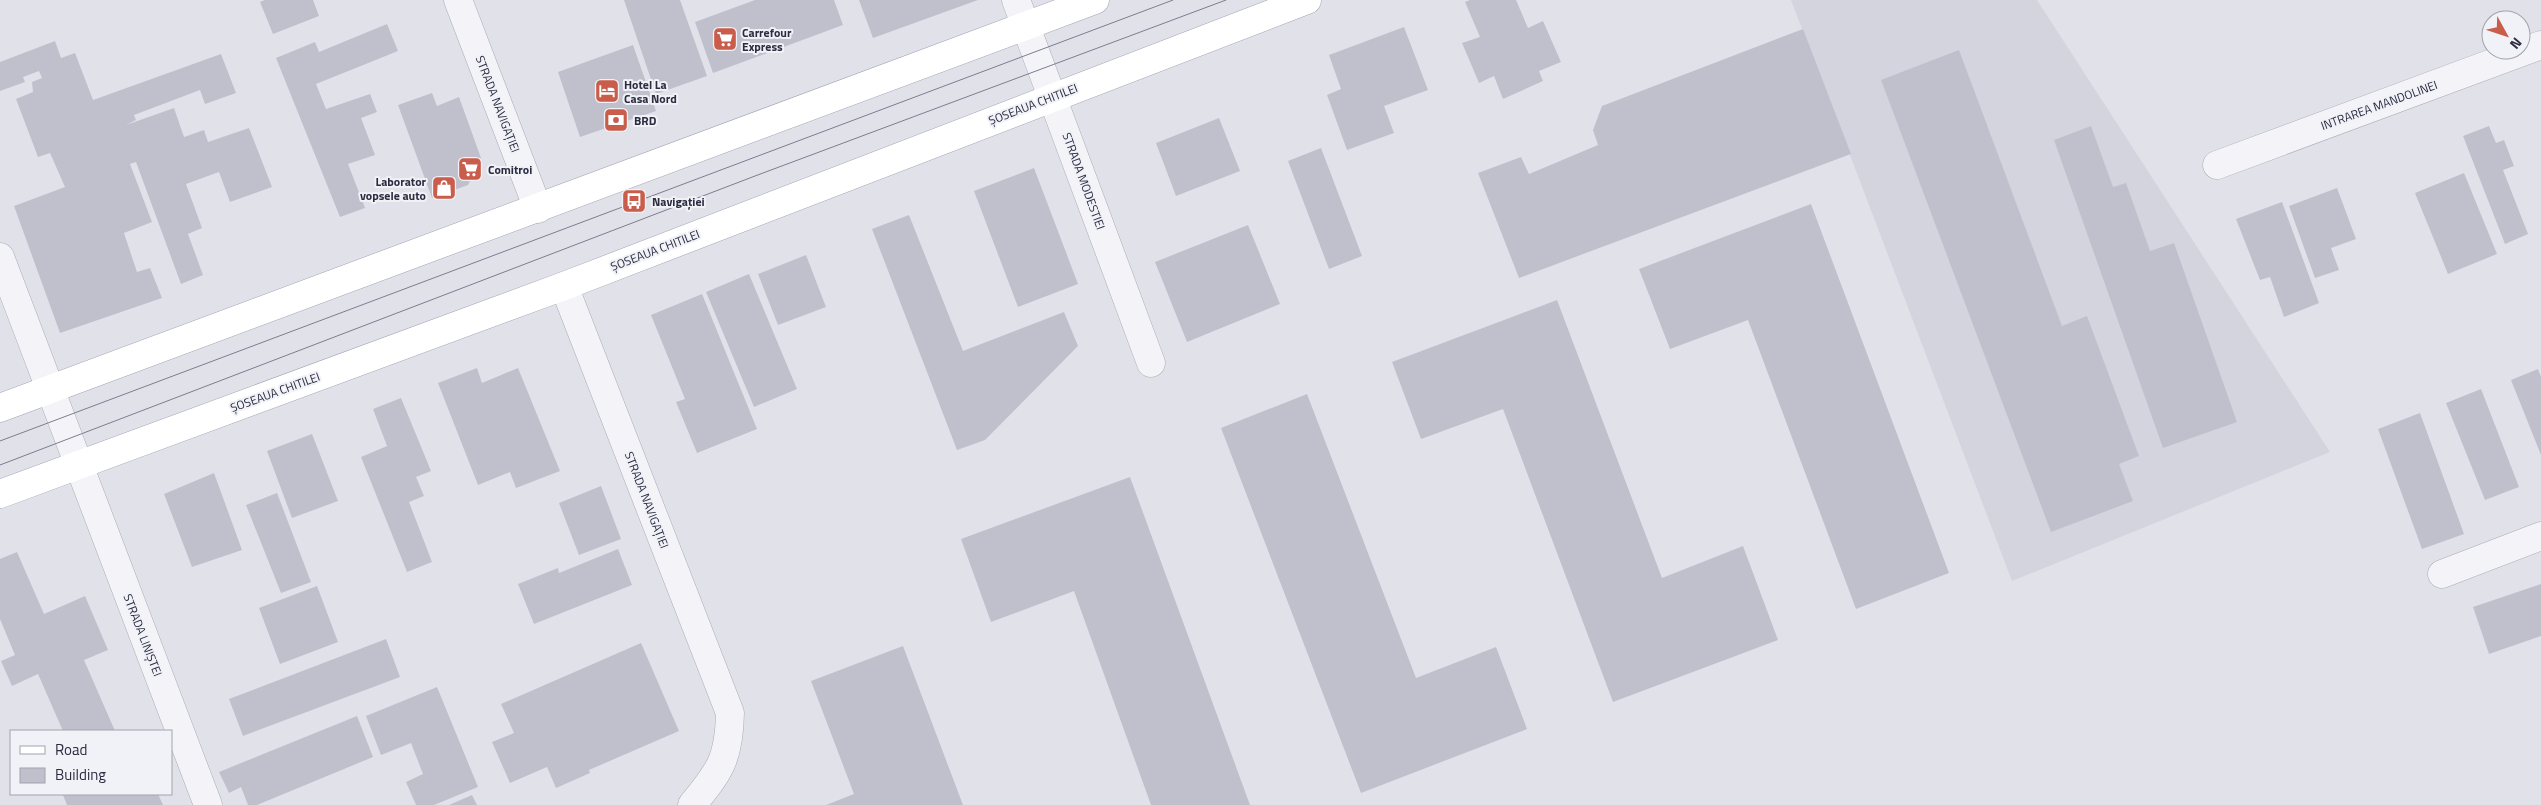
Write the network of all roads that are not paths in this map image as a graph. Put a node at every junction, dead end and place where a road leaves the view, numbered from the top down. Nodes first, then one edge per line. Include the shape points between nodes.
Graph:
1 (458, 0) edge
2 (1016, 0) edge
3 (1094, 0) edge
4 (1307, 0) edge
5 (1026, 26) junction
6 (2541, 45) edge
7 (1053, 96) junction
8 (2217, 165) dead end
9 (538, 209) junction
10 (0, 257) edge
11 (564, 286) junction
12 (1151, 363) dead end
13 (50, 389) junction
14 (0, 408) edge
15 (79, 464) junction
16 (0, 494) edge
17 (2541, 536) edge
18 (2442, 574) dead end
19 (208, 805) edge
20 (692, 805) edge

1 - 9 street, STRADA NAVIGAȚIEI
2 - 5 street, STRADA MODESTIEI
3 - 5 main road
4 - 7 main road, ȘOSEAUA CHITILEI
5 - 7 street, STRADA MODESTIEI
5 - 9 main road
6 - 8 street, INTRAREA MANDOLINEI
7 - 11 main road, ȘOSEAUA CHITILEI
7 - 12 street, STRADA MODESTIEI
9 - 13 main road
10 - 13 street
11 - 15 main road, ȘOSEAUA CHITILEI
11 - 20 street, STRADA NAVIGAȚIEI via 730,713 729,741 723,762
13 - 14 main road
13 - 15 street, STRADA LINIȘTEI
15 - 16 main road, ȘOSEAUA CHITILEI
15 - 19 street, STRADA LINIȘTEI
17 - 18 street

